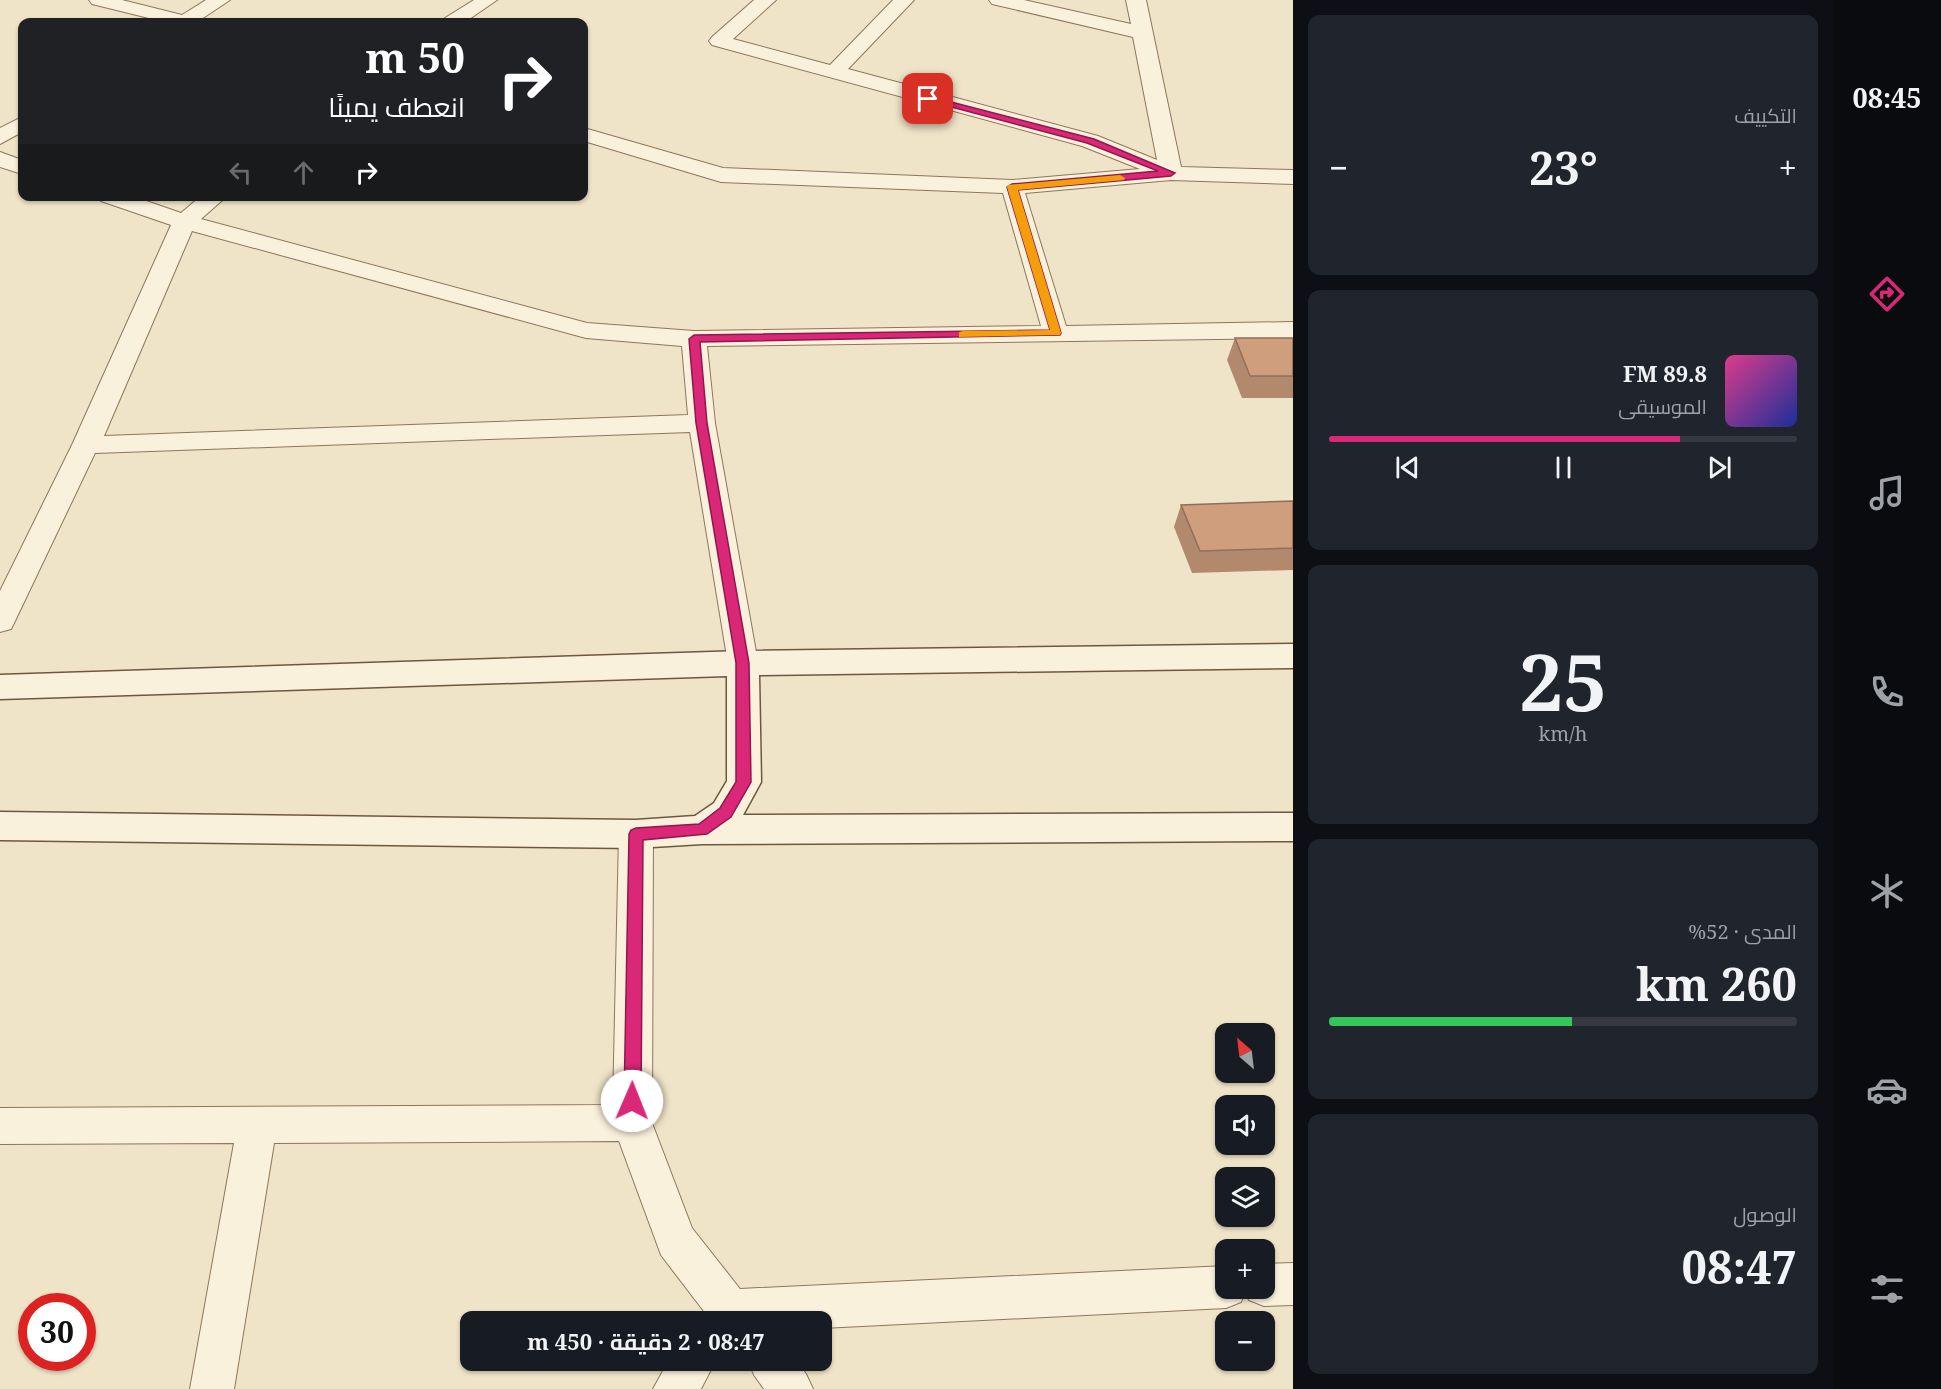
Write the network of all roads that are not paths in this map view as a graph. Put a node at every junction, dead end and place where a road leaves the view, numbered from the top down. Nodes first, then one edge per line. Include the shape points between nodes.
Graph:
1 (99, 0) edge
2 (220, 0) edge
3 (487, 0) edge
4 (766, 0) edge
5 (999, 0) edge
6 (1136, 0) edge
7 (896, 1) edge
8 (169, 18) edge
9 (191, 18) edge
10 (458, 18) edge
11 (1143, 33) junction
12 (834, 72) junction
13 (18, 126) edge
14 (588, 135) edge
15 (0, 137) edge
16 (0, 159) edge
17 (18, 166) edge
18 (1171, 173) junction
19 (1293, 177) edge
20 (1012, 187) junction
21 (123, 201) edge
22 (210, 201) edge
23 (184, 222) junction
24 (1293, 330) edge
25 (1056, 333) junction
26 (694, 339) junction
27 (702, 423) junction
28 (86, 445) junction
29 (0, 621) edge
30 (1293, 656) edge
31 (743, 663) junction
32 (0, 687) edge
33 (0, 826) edge
34 (1293, 826) edge
35 (702, 830) junction
36 (636, 834) junction
37 (632, 1123) junction
38 (257, 1125) junction
39 (0, 1126) edge
40 (1215, 1288) edge
41 (726, 1311) edge
42 (832, 1312) edge
43 (687, 1371) edge
44 (777, 1371) edge
45 (212, 1389) edge
46 (675, 1389) edge
47 (791, 1389) edge

1 - 8 street
2 - 9 street
3 - 10 street
4 - 12 street via 719,40
5 - 11 street
6 - 11 street
7 - 12 street
11 - 18 street
12 - 18 street via 1090,141
13 - 15 street
14 - 20 street via 721,175
16 - 17 street
18 - 19 street
18 - 20 street
20 - 25 street
21 - 23 street
22 - 23 street
23 - 26 street via 585,330
23 - 28 street
24 - 25 street
25 - 26 street
26 - 27 street
27 - 28 street
27 - 31 street
28 - 29 street
30 - 31 street
31 - 32 street
31 - 35 street via 744,782 726,813
33 - 36 street
34 - 35 street
35 - 36 street
36 - 37 street
37 - 38 street
37 - 41 street via 676,1241
38 - 39 street
38 - 45 street
40 - 42 street
43 - 46 street
44 - 47 street

